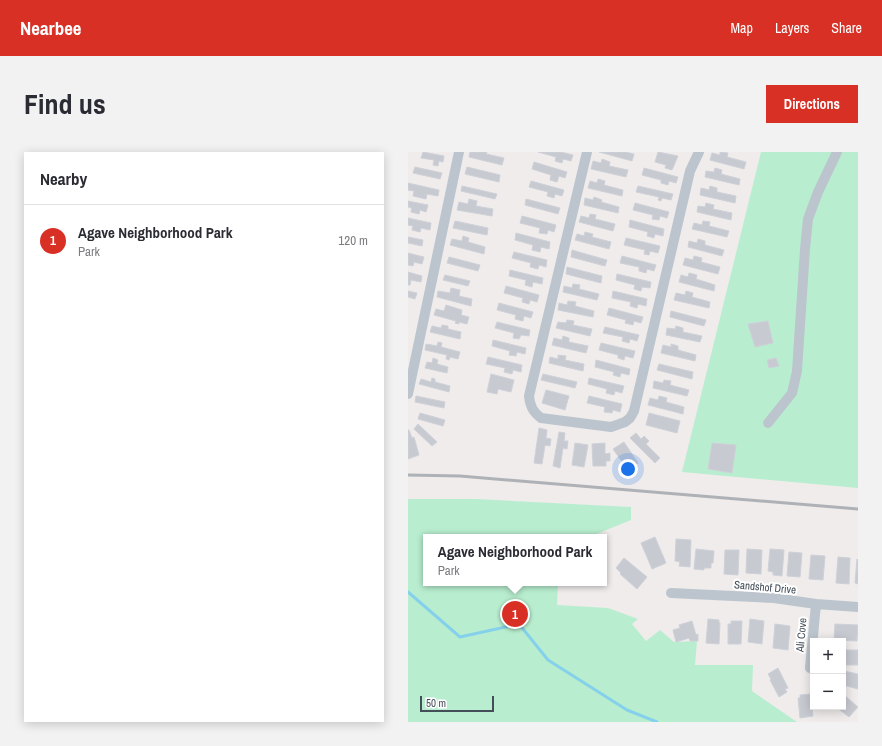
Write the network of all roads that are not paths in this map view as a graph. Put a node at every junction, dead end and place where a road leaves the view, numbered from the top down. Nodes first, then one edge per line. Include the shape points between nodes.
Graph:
1 (459, 152) edge
2 (587, 152) edge
3 (699, 152) edge
4 (837, 152) edge
5 (408, 394) edge
6 (768, 423) dead end
7 (671, 593) dead end
8 (816, 604) junction
9 (858, 607) edge
10 (813, 638) edge

1 - 5 street
2 - 3 street via 529,396 530,406 541,418 611,426 625,422 634,411 690,171
4 - 6 street via 808,219 797,371 792,393
7 - 8 street, Sandshof Drive via 774,598
8 - 9 street, Sandshof Drive
8 - 10 street, Ali Cove

